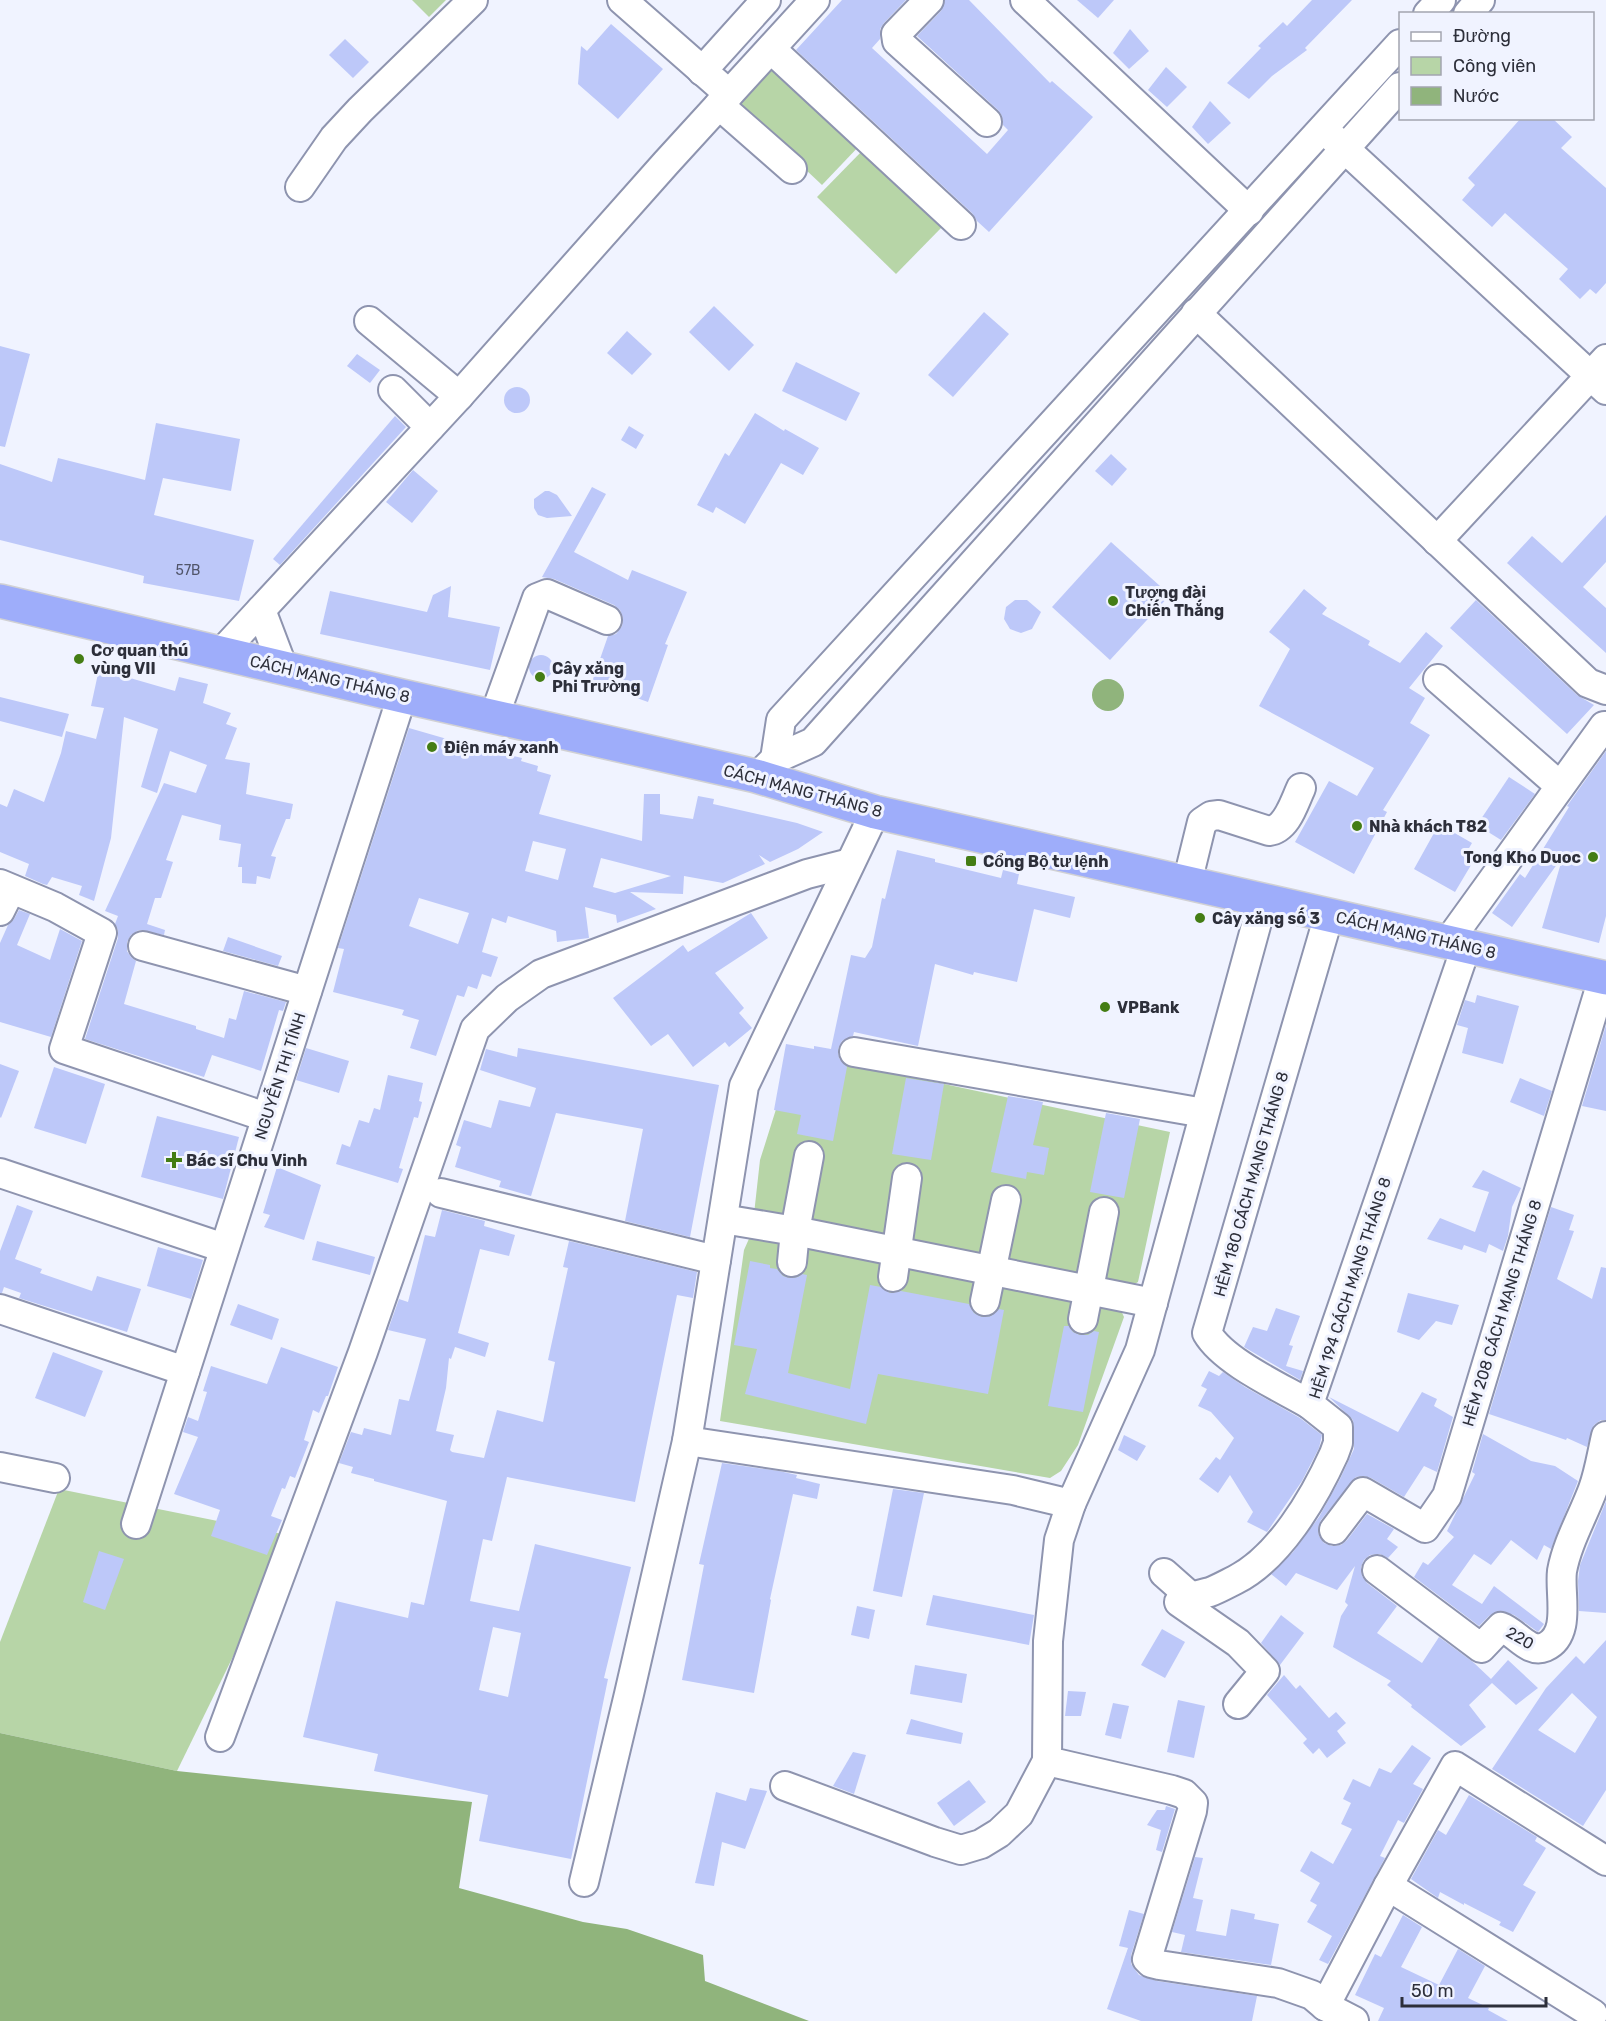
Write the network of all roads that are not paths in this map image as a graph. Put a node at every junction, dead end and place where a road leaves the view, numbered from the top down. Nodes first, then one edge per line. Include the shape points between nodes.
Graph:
1 (473, 0) edge
2 (622, 0) edge
3 (766, 0) edge
4 (815, 0) edge
5 (929, 0) edge
6 (1025, 0) edge
7 (1440, 0) edge
8 (1480, 0) edge
9 (1430, 12) edge
10 (1470, 12) edge
11 (1399, 46) edge
12 (771, 49) junction
13 (702, 71) junction
14 (1399, 89) edge
15 (724, 100) junction
16 (987, 122) dead end
17 (1323, 129) junction
18 (1345, 149) junction
19 (792, 169) dead end
20 (300, 187) dead end
21 (1249, 211) junction
22 (961, 225) dead end
23 (1196, 314) junction
24 (369, 321) dead end
25 (1601, 375) edge
26 (393, 390) dead end
27 (459, 396) junction
28 (430, 427) junction
29 (1437, 541) junction
30 (0, 601) edge
31 (261, 610) junction
32 (607, 620) dead end
33 (221, 653) junction
34 (283, 668) junction
35 (1438, 679) dead end
36 (1606, 690) edge
37 (402, 696) junction
38 (494, 717) junction
39 (1604, 726) dead end
40 (766, 768) junction
41 (1560, 786) junction
42 (1301, 788) dead end
43 (875, 812) junction
44 (850, 863) junction
45 (1187, 883) junction
46 (4, 894) edge
47 (1263, 900) junction
48 (1329, 915) junction
49 (1457, 944) junction
50 (143, 946) dead end
51 (1604, 978) edge
52 (307, 991) junction
53 (854, 1052) dead end
54 (1204, 1113) junction
55 (266, 1117) junction
56 (809, 1156) dead end
57 (0, 1173) edge
58 (907, 1178) dead end
59 (441, 1193) dead end
60 (1006, 1200) dead end
61 (1104, 1212) dead end
62 (723, 1219) junction
63 (795, 1231) junction
64 (224, 1248) junction
65 (716, 1260) junction
66 (792, 1262) dead end
67 (894, 1264) junction
68 (992, 1271) junction
69 (1088, 1290) junction
70 (985, 1301) dead end
71 (1153, 1303) junction
72 (0, 1309) edge
73 (1083, 1319) dead end
74 (185, 1371) junction
75 (1309, 1404) junction
76 (1606, 1436) edge
77 (687, 1441) junction
78 (0, 1467) edge
79 (56, 1478) dead end
80 (1600, 1488) edge
81 (1071, 1504) junction
82 (1303, 1510) junction
83 (136, 1524) dead end
84 (1377, 1570) dead end
85 (1164, 1573) dead end
86 (1190, 1596) junction
87 (1238, 1704) dead end
88 (220, 1737) dead end
89 (1047, 1761) junction
90 (785, 1786) dead end
91 (1606, 1861) edge
92 (584, 1882) dead end
93 (1388, 1886) junction
94 (1325, 2006) junction
95 (1596, 2010) edge
96 (1354, 2021) edge

1 - 20 street via 334,138
2 - 13 street
3 - 13 street
4 - 12 street
5 - 16 street via 896,34 897,41
6 - 21 street
7 - 9 street
8 - 10 street
11 - 17 street
12 - 15 street
12 - 22 street
13 - 15 street
14 - 18 street
15 - 19 street
15 - 27 street
17 - 18 street
17 - 21 street
18 - 23 street
18 - 25 street
21 - 40 street via 781,720
23 - 29 street
23 - 40 street via 813,742
24 - 27 street
25 - 29 street
26 - 28 street
27 - 28 street
28 - 31 street
29 - 36 street via 1588,683
30 - 33 highway, CÁCH MẠNG THÁNG 8
31 - 33 street
31 - 34 street
32 - 38 street via 547,594 537,598
33 - 34 highway, CÁCH MẠNG THÁNG 8
34 - 37 highway, CÁCH MẠNG THÁNG 8
35 - 41 street
37 - 38 highway, CÁCH MẠNG THÁNG 8
37 - 52 street, NGUYỄN THỊ TÍNH
38 - 40 highway, CÁCH MẠNG THÁNG 8
39 - 41 street, HẺM 194 CÁCH MẠNG THÁNG 8
40 - 43 highway, CÁCH MẠNG THÁNG 8
41 - 49 street, HẺM 194 CÁCH MẠNG THÁNG 8
42 - 45 street via 1282,826 1275,830 1219,815 1202,822
43 - 44 street
43 - 45 highway, CÁCH MẠNG THÁNG 8
44 - 62 street via 744,1086
44 - 88 street via 807,874 541,974 507,998 475,1029 363,1352
45 - 47 highway, CÁCH MẠNG THÁNG 8
46 - 55 street via 55,907 102,933 64,1049
47 - 48 highway, CÁCH MẠNG THÁNG 8
47 - 54 street
48 - 49 highway, CÁCH MẠNG THÁNG 8
48 - 75 street, HẺM 180 CÁCH MẠNG THÁNG 8 via 1207,1333 1235,1361
49 - 51 highway, CÁCH MẠNG THÁNG 8
49 - 75 street, HẺM 194 CÁCH MẠNG THÁNG 8
50 - 52 street
51 - 82 street, HẺM 208 CÁCH MẠNG THÁNG 8 via 1447,1496 1425,1528 1363,1492 1328,1539
52 - 55 street, NGUYỄN THỊ TÍNH
53 - 54 street
54 - 71 street
55 - 64 street, NGUYỄN THỊ TÍNH
56 - 63 street
57 - 64 street
58 - 67 street
59 - 65 street
60 - 68 street
61 - 69 street
62 - 63 street
62 - 65 street
63 - 66 street
63 - 67 street
64 - 74 street, NGUYỄN THỊ TÍNH
65 - 77 street
67 - 68 street
68 - 69 street
68 - 70 street
69 - 71 street
69 - 73 street
71 - 81 street via 1140,1350
72 - 74 street
74 - 83 street, NGUYỄN THỊ TÍNH
75 - 82 street, HẺM 194 CÁCH MẠNG THÁNG 8 via 1338,1427 1339,1433 1334,1454
76 - 80 street, 220
77 - 81 street via 1013,1490
77 - 92 street
78 - 79 street
80 - 84 street, 220 via 1564,1563 1561,1630 1546,1646 1536,1649 1501,1627 1481,1648
81 - 89 street via 1059,1540 1048,1641
82 - 86 street, HẺM 194 CÁCH MẠNG THÁNG 8 via 1267,1558 1238,1579
85 - 86 street
86 - 87 street via 1179,1602 1239,1643 1265,1671
89 - 90 street via 1019,1814 999,1833 961,1850
89 - 94 street via 1172,1790 1184,1794 1192,1803 1146,1957 1148,1962 1278,1983 1312,1995
91 - 93 street via 1455,1766
93 - 94 street
93 - 95 street
94 - 96 street

